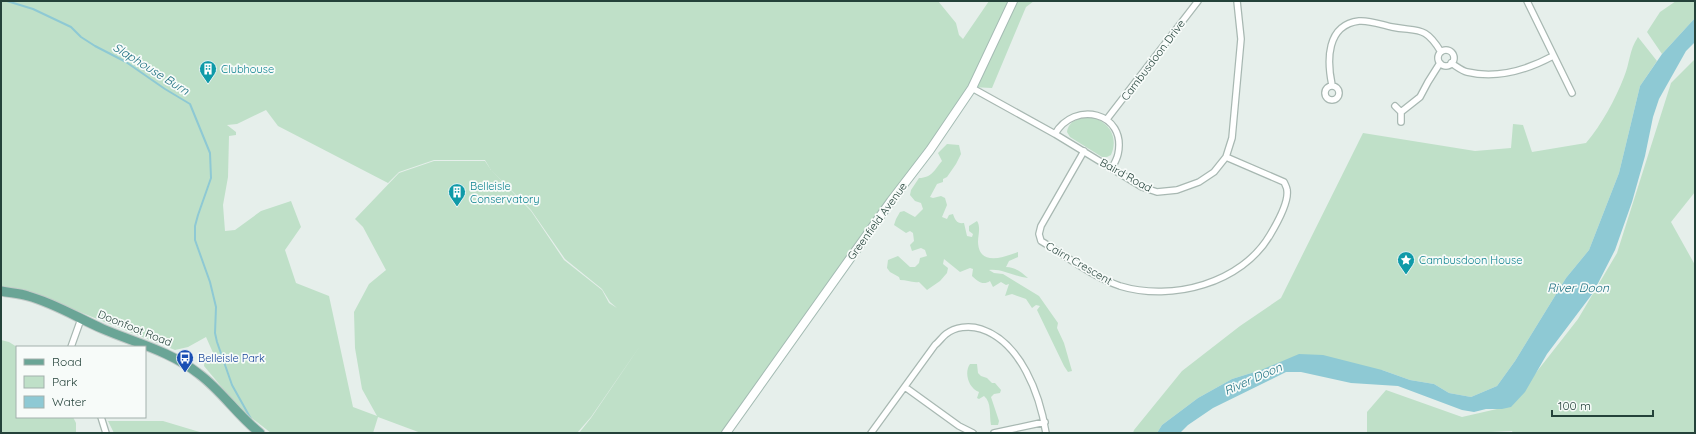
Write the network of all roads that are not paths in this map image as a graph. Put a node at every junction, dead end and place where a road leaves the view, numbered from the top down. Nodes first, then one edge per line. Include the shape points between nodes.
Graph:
1 (1013, 1) edge
2 (1198, 1) edge
3 (1237, 1) edge
4 (1527, 1) edge
5 (1441, 52) junction
6 (1554, 56) junction
7 (1440, 63) junction
8 (1451, 63) junction
9 (1332, 86) dead end
10 (972, 88) junction
11 (1572, 93) dead end
12 (1395, 106) dead end
13 (1401, 112) junction
14 (1107, 119) junction
15 (1401, 122) dead end
16 (1056, 134) junction
17 (1084, 151) junction
18 (1226, 157) junction
19 (1112, 168) junction
20 (1, 291) edge
21 (81, 319) junction
22 (71, 346) edge
23 (905, 387) junction
24 (101, 418) edge
25 (1045, 422) junction
26 (259, 432) edge
27 (729, 432) edge
28 (106, 433) edge
29 (872, 433) edge
30 (973, 433) edge
31 (994, 433) edge
32 (1046, 433) edge

1 - 10 street, Greenfield Avenue
2 - 14 street, Cambusdoon Drive
3 - 18 street, Baird Road via 1240,39 1232,138
4 - 6 street
5 - 7 street via 1438,57
5 - 8 street via 1446,50 1452,53
5 - 9 street via 1430,36 1423,31 1371,22 1359,21 1348,24 1339,32 1329,49
6 - 8 street via 1521,71 1501,74 1466,72
6 - 11 street
7 - 8 street
7 - 13 street via 1420,97
10 - 16 street, Baird Road
10 - 27 street, Greenfield Avenue
12 - 13 street
13 - 15 street
14 - 16 street via 1090,114 1079,115 1066,120
14 - 19 street via 1117,134 1119,144 1118,155
16 - 17 street, Baird Road
17 - 18 street, Cairn Crescent via 1042,226 1039,234 1041,241 1102,279 1121,286 1159,291 1201,286 1220,279 1263,247 1275,226 1287,200 1284,182
17 - 19 street, Baird Road
18 - 19 street, Baird Road via 1214,172 1199,182 1177,190 1157,192 1142,187
20 - 21 main road, Doonfoot Road via 28,296
21 - 22 street
21 - 26 main road, Doonfoot Road via 153,347 186,364 224,396
23 - 25 street via 946,334 960,328 975,327 990,332 1005,344 1021,363 1034,389
23 - 29 street
23 - 30 street via 959,426
24 - 28 street
25 - 31 street
25 - 32 street

